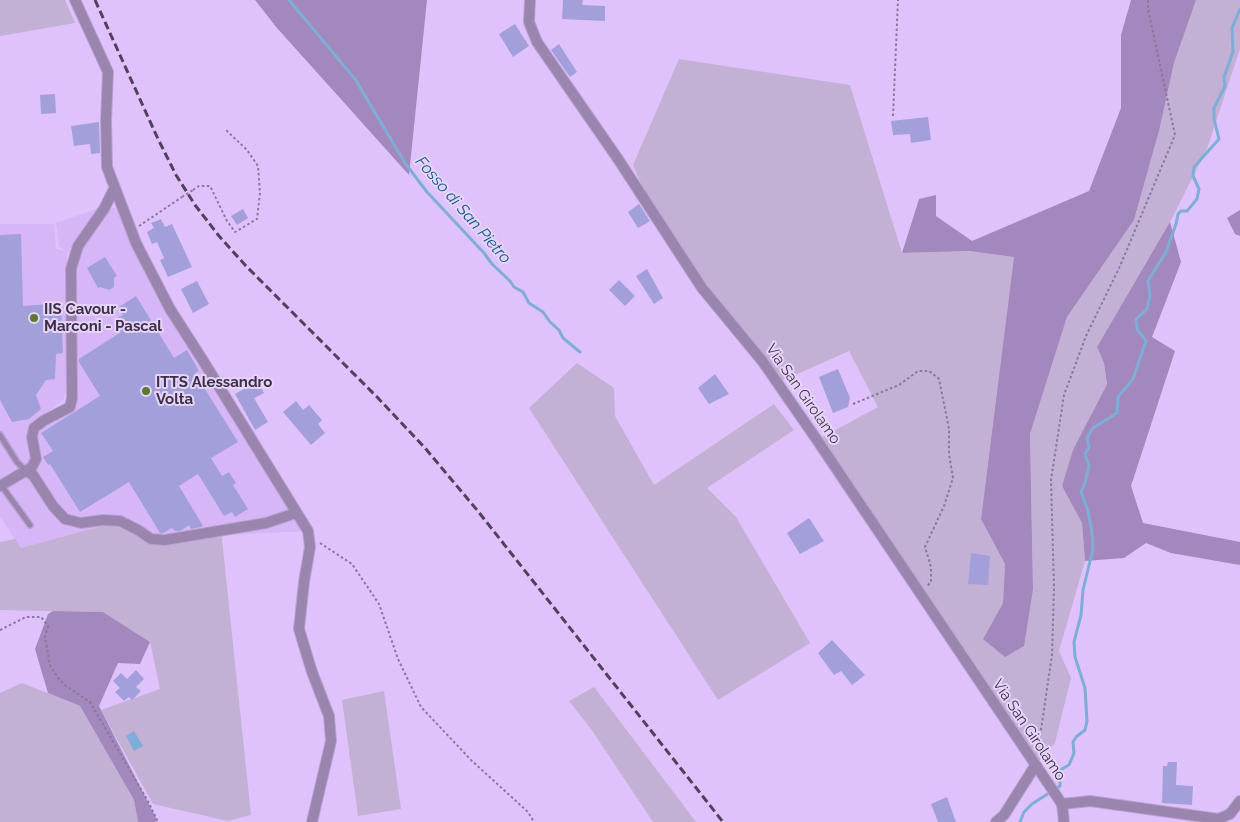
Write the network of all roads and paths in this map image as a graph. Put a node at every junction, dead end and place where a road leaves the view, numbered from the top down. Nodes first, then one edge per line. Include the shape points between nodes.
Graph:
1 (75, 0) edge
2 (530, 0) edge
3 (898, 0) edge
4 (1148, 0) edge
5 (893, 116) dead end
6 (226, 130) dead end
7 (114, 189) junction
8 (131, 231) junction
9 (853, 404) dead end
10 (0, 435) edge
11 (26, 471) junction
12 (0, 486) edge
13 (296, 512) junction
14 (30, 526) dead end
15 (308, 531) junction
16 (919, 592) junction
17 (0, 630) edge
18 (1035, 766) junction
19 (1240, 801) edge
20 (1062, 804) junction
21 (156, 822) edge
22 (312, 822) edge
23 (534, 822) edge
24 (996, 822) edge
25 (1064, 822) edge

1 - 7 street via 108,72 106,167
2 - 16 street, Via San Girolamo via 529,22 537,42 702,288 763,362
3 - 5 path
4 - 18 path via 1175,135 1120,266 1086,336 1064,395 1051,480 1052,655
6 - 8 path, bridge via 258,166 260,193 257,219 235,232 226,221 210,186 199,186
7 - 8 street
7 - 11 street via 78,246 71,269 70,407 34,428 32,438 36,460
8 - 13 street via 170,309
9 - 16 path via 899,385 918,371 929,371 939,379 949,429 953,478 925,547 931,567 931,582
10 - 11 lane
11 - 12 street
11 - 13 street via 33,475 65,519 81,523 120,521 151,539 165,540 266,523
12 - 14 lane
13 - 15 street
15 - 22 street via 310,547 299,629 329,716 331,741
15 - 23 path via 352,564 379,604 398,659 421,707 471,760 528,812
16 - 18 street, Via San Girolamo
17 - 21 path via 26,617 41,617 48,626 45,638 50,665 66,686 90,702 149,803
18 - 20 street, Via San Girolamo
18 - 24 street via 1004,815
19 - 20 street via 1230,814 1218,819 1090,801
20 - 25 street

